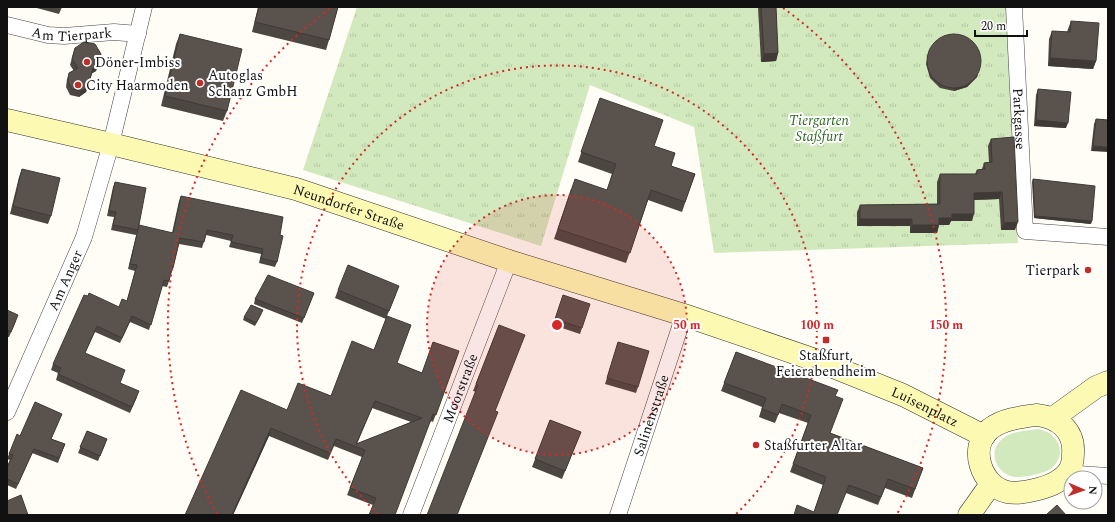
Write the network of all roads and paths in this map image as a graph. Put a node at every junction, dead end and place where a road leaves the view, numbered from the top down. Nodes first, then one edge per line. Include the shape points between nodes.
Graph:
1 (144, 7) edge
2 (1014, 7) edge
3 (7, 25) edge
4 (138, 34) junction
5 (7, 120) edge
6 (111, 144) junction
7 (1108, 237) edge
8 (509, 261) junction
9 (684, 315) junction
10 (1108, 382) edge
11 (7, 412) edge
12 (1053, 418) junction
13 (984, 436) junction
14 (1069, 470) edge
15 (1063, 477) edge
16 (991, 484) junction
17 (412, 515) edge
18 (618, 515) edge
19 (969, 515) edge

1 - 4 street
2 - 7 street, Parkgasse via 1025,231
3 - 4 street, Am Tierpark via 48,35 114,32
4 - 6 street
5 - 6 main road, Neundorfer Straße
6 - 8 main road, Neundorfer Straße via 296,189
6 - 11 street, Am Anger via 84,237
8 - 9 main road, Neundorfer Straße
8 - 17 street, Moorstraße
9 - 13 main road, Luisenplatz via 820,362 896,392
9 - 18 street, Salinenstraße
10 - 12 main road via 1096,387
12 - 13 main road via 1037,415 1000,423
12 - 14 main road via 1072,438 1073,458
13 - 16 main road via 980,464
15 - 16 main road via 1055,484 1022,493 1007,492
16 - 19 main road

